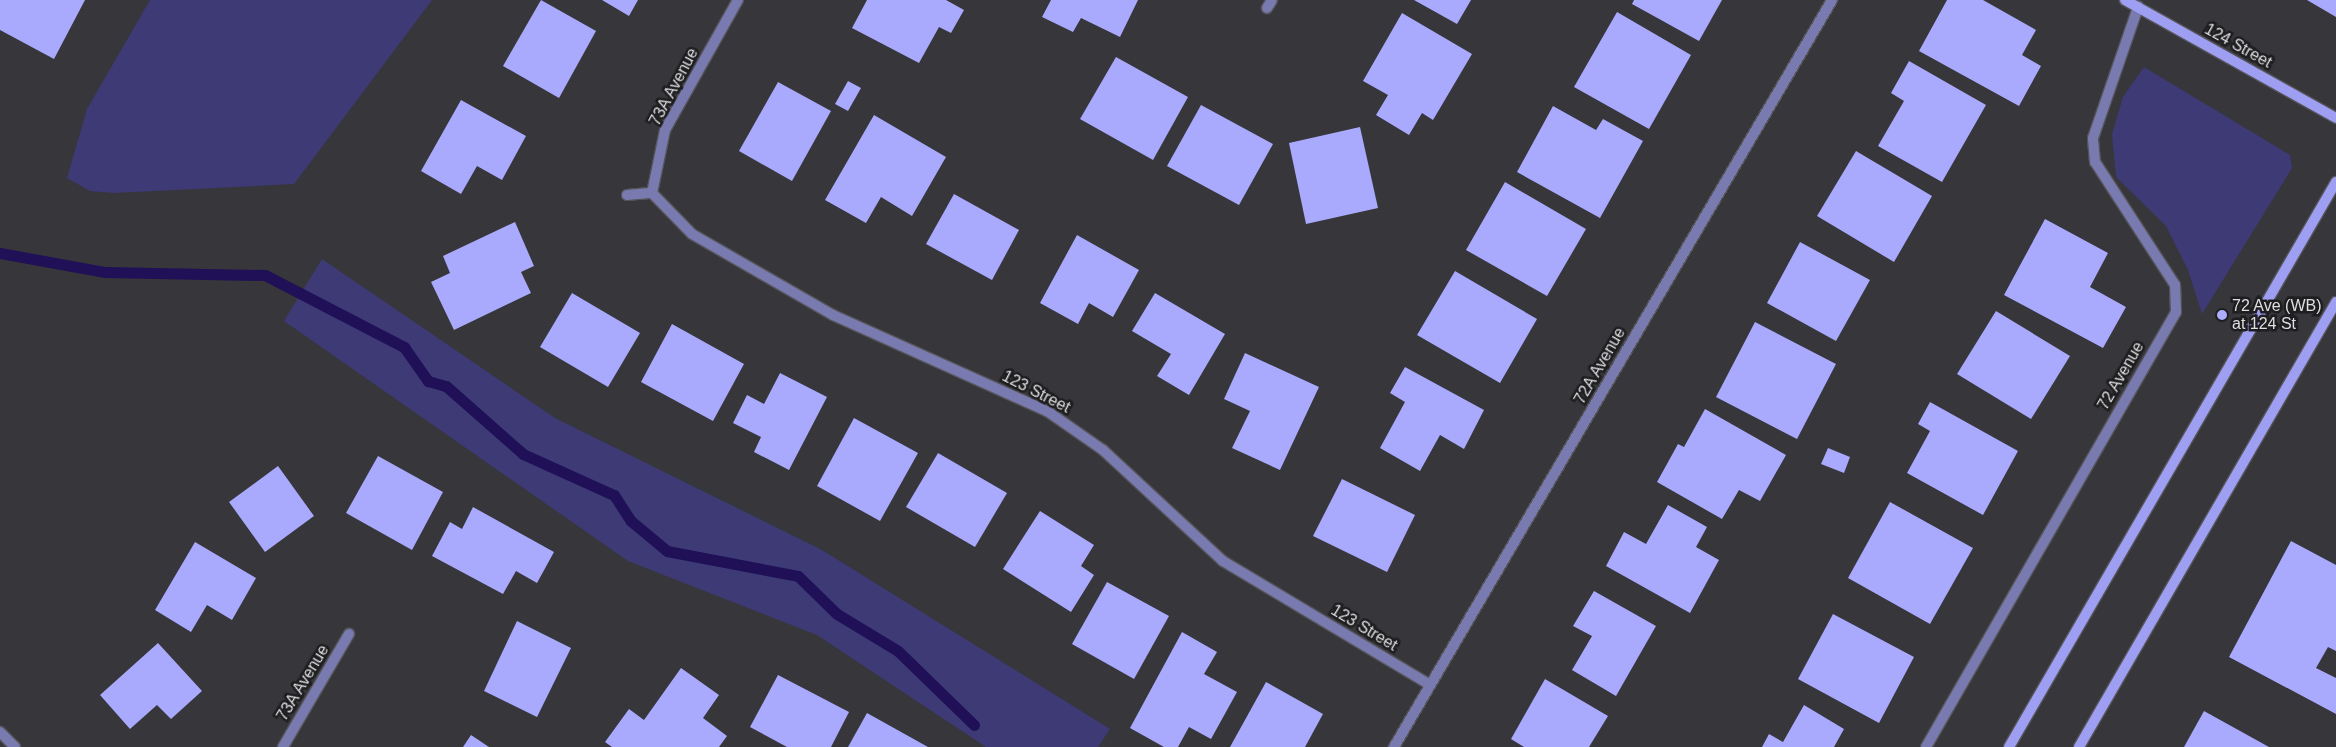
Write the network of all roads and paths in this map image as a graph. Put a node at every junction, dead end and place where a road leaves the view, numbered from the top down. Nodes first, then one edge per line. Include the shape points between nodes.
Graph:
1 (738, 0) edge
2 (1832, 0) edge
3 (2125, 0) edge
4 (2138, 7) junction
5 (2336, 118) edge
6 (2336, 182) edge
7 (652, 193) junction
8 (627, 195) dead end
9 (2336, 302) edge
10 (349, 634) dead end
11 (1430, 685) junction
12 (0, 732) edge
13 (15, 747) edge
14 (283, 747) edge
15 (1394, 747) edge
16 (1926, 747) edge
17 (2009, 747) edge
18 (2079, 747) edge

1 - 7 street, 73A Avenue via 665,130
2 - 11 street, 72A Avenue
3 - 4 main road, 124 Street
4 - 5 main road, 124 Street
4 - 16 street, 72 Avenue via 2093,138 2095,162 2175,285 2176,312
6 - 17 main road
7 - 8 street
7 - 11 street, 123 Street via 692,234 833,315 1047,411 1103,450 1223,561
9 - 18 main road
10 - 14 street, 73A Avenue
11 - 15 street, 72A Avenue
12 - 13 street

